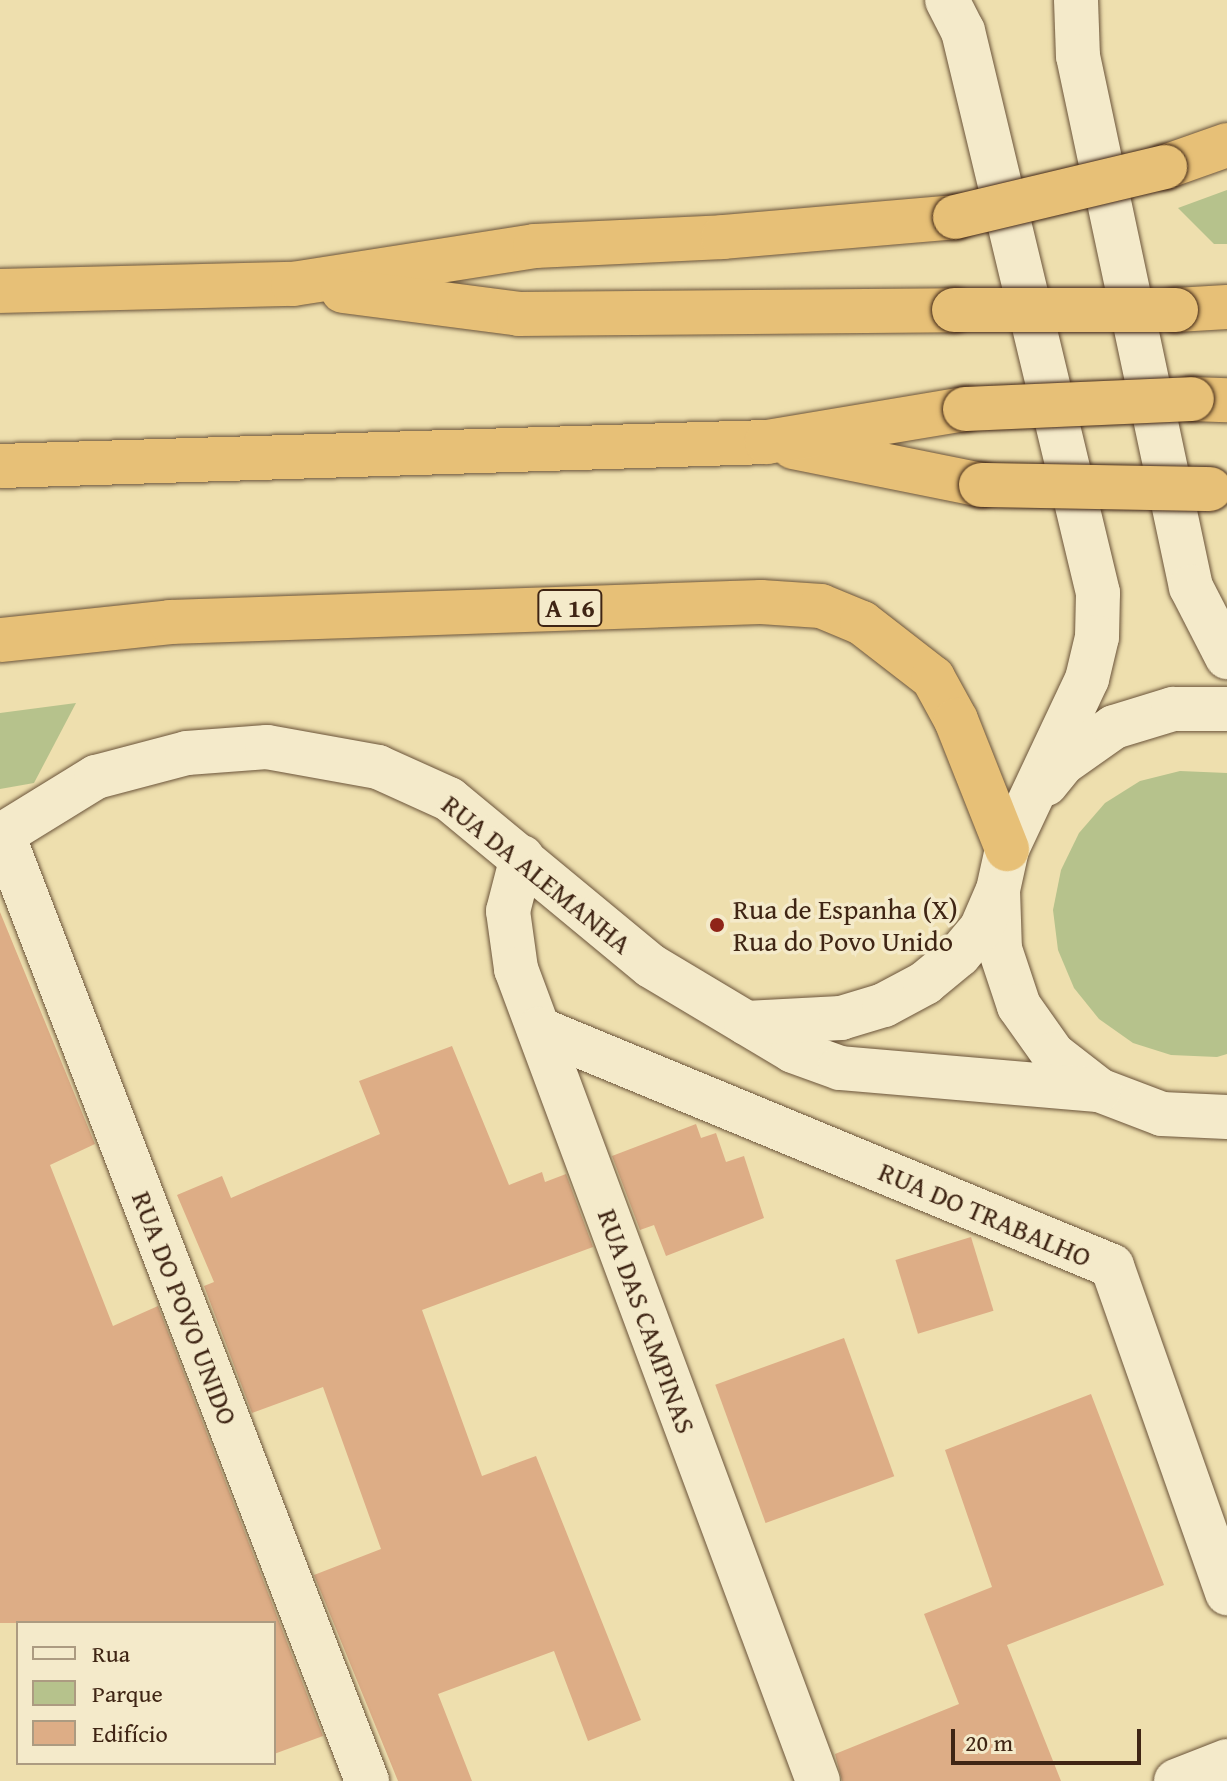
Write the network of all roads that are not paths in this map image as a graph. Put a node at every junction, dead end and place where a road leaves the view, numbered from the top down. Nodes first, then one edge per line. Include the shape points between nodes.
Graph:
1 (947, 0) edge
2 (1076, 0) edge
3 (1227, 145) edge
4 (293, 284) junction
5 (0, 291) edge
6 (1227, 307) edge
7 (1210, 400) edge
8 (767, 442) junction
9 (0, 466) edge
10 (1073, 487) junction
11 (1219, 489) edge
12 (0, 640) edge
13 (1227, 657) edge
14 (1227, 709) edge
15 (1, 835) edge
16 (1010, 850) junction
17 (522, 857) junction
18 (746, 1023) junction
19 (539, 1029) junction
20 (1099, 1090) junction
21 (1227, 1117) edge
22 (1227, 1593) edge
23 (1227, 1761) edge
24 (367, 1781) edge
25 (818, 1781) edge
26 (1176, 1781) edge

1 - 10 street via 963,31
2 - 13 street via 1078,56 1191,587
3 - 4 highway, bridge via 1165,167 955,217 535,246
4 - 5 highway
4 - 6 highway, bridge via 519,314
7 - 8 highway, bridge via 965,409
8 - 9 highway
8 - 10 highway, bridge via 981,485
10 - 11 highway, bridge
10 - 16 street via 1098,593 1097,637 1087,679
12 - 16 highway, A 16 via 170,622 761,602 821,606 862,623 933,678
14 - 16 street via 1173,709 1114,727 1063,763
15 - 17 street, RUA DA ALEMANHA via 96,777 187,753 267,747 378,767 449,799
15 - 24 street, RUA DO POVO UNIDO
16 - 18 street via 981,929 925,983 884,1005 841,1018
16 - 20 street via 1000,949 1019,1006 1053,1054
17 - 18 street, RUA DA ALEMANHA via 651,966
17 - 19 street, RUA DAS CAMPINAS via 508,911 516,969
18 - 20 street, RUA DA ALEMANHA via 793,1051 840,1068
19 - 22 street, RUA DO TRABALHO via 1112,1266
19 - 25 street, RUA DAS CAMPINAS
20 - 21 street via 1162,1114
23 - 26 street

